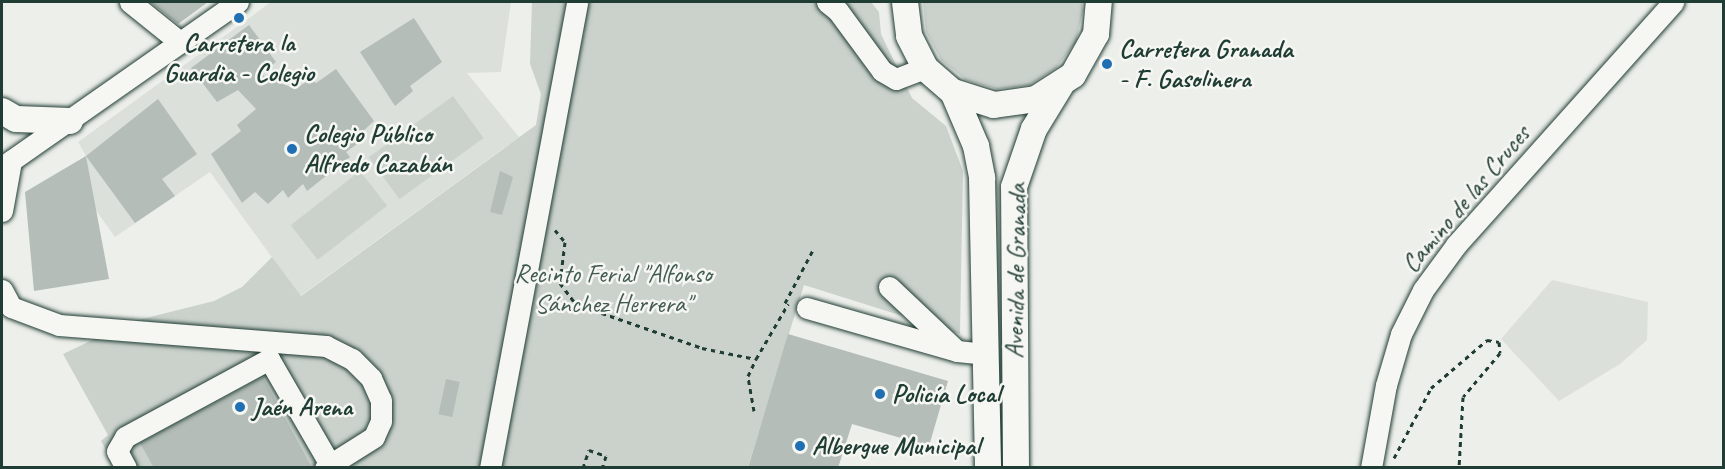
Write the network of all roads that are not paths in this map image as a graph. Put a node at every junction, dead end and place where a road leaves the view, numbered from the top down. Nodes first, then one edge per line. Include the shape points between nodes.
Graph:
1 (130, 2) edge
2 (237, 2) edge
3 (577, 2) edge
4 (827, 2) edge
5 (891, 2) edge
6 (905, 2) edge
7 (1099, 2) edge
8 (1673, 2) edge
9 (909, 36) junction
10 (181, 43) junction
11 (925, 68) junction
12 (1061, 85) junction
13 (953, 92) junction
14 (2, 111) edge
15 (70, 121) junction
16 (6, 164) edge
17 (2, 211) edge
18 (889, 287) dead end
19 (2, 290) edge
20 (807, 308) road end
21 (957, 351) junction
22 (985, 354) junction
23 (353, 461) edge
24 (329, 467) edge
25 (126, 468) edge
26 (490, 468) edge
27 (988, 468) edge
28 (1016, 468) edge
29 (1371, 468) edge

1 - 10 street
2 - 10 street
3 - 26 street
4 - 11 street via 882,71 896,80
5 - 9 street
6 - 9 main road
7 - 12 main road, Avenida de Granada via 1090,49
8 - 29 street, Camino de las Cruces via 1456,245 1423,290 1401,334 1386,385
9 - 11 main road
10 - 15 street
11 - 13 main road
12 - 13 main road via 1036,99 1008,105 980,103
12 - 28 main road, Avenida de Granada via 1034,129 1014,187
13 - 22 main road, Avenida de Granada via 976,146 982,178
14 - 15 main road via 16,119
15 - 16 street
16 - 17 street
18 - 21 street
19 - 23 street via 11,307 59,325 326,346 352,359 371,378 381,400 381,421 374,437
20 - 21 street
21 - 22 street
22 - 27 main road, Avenida de Granada
23 - 24 street
24 - 25 street via 269,359 125,437 117,451

